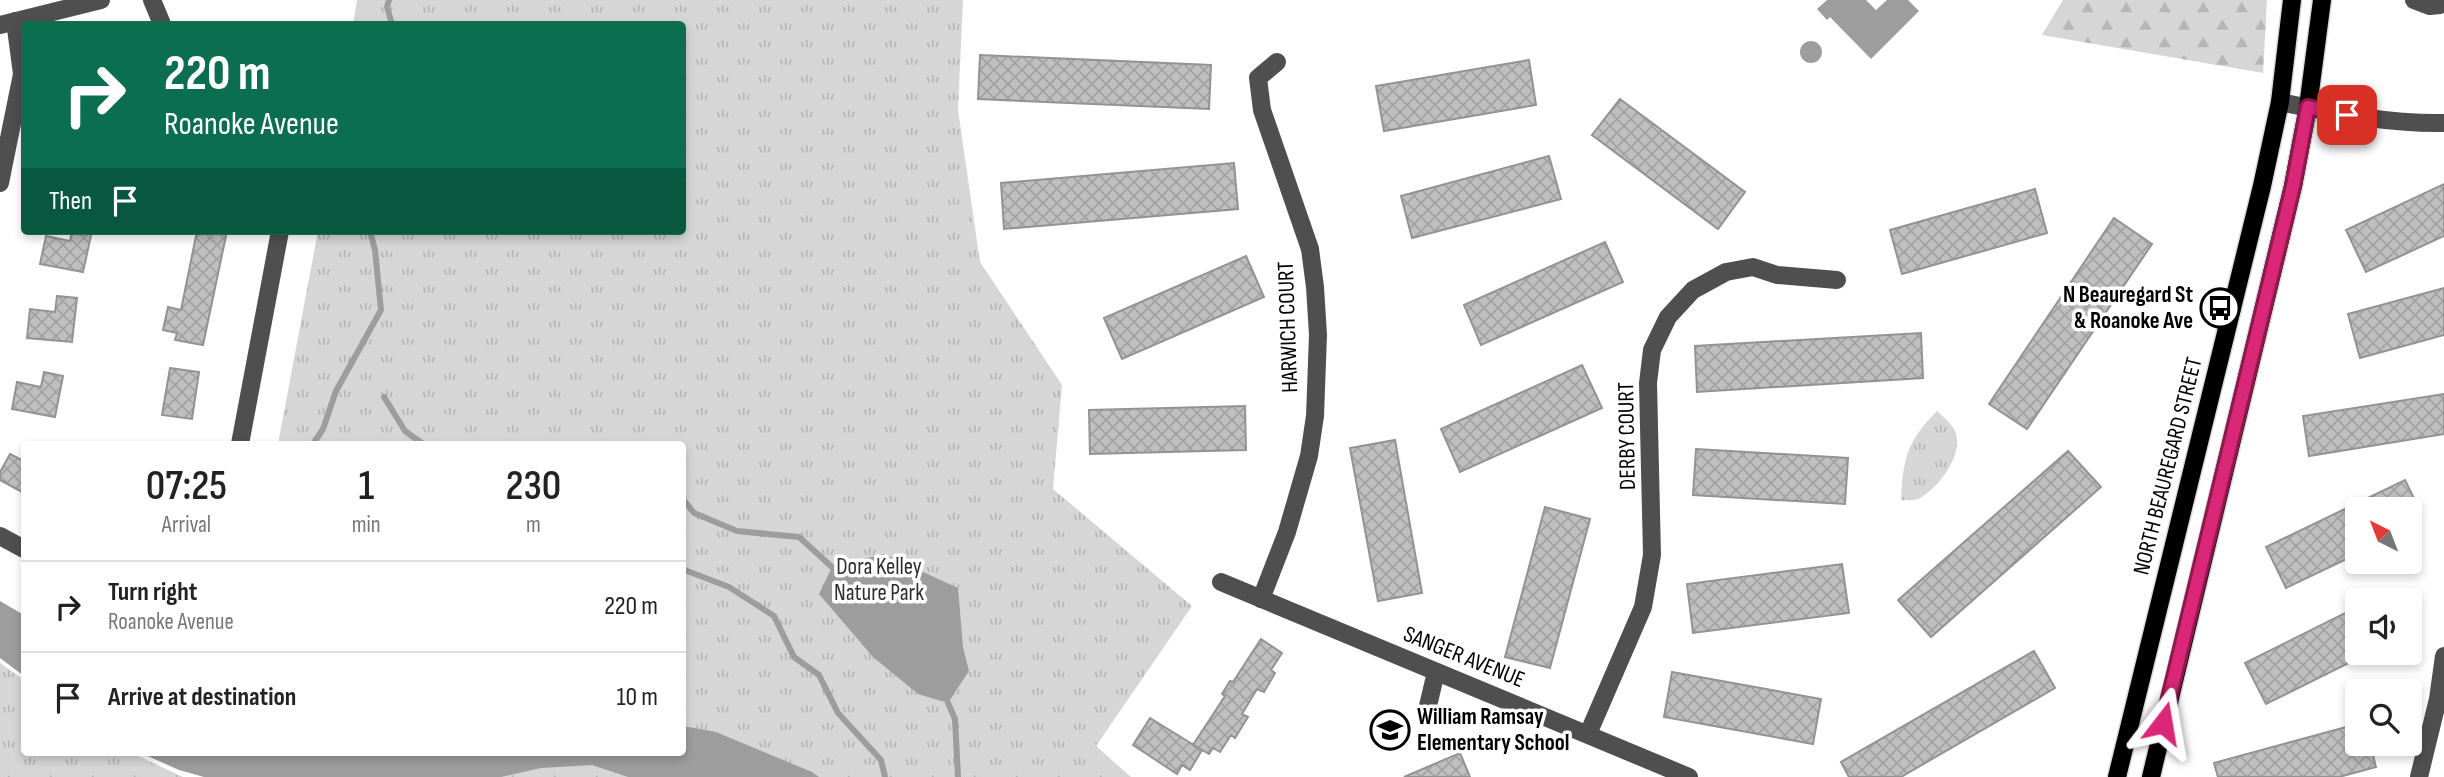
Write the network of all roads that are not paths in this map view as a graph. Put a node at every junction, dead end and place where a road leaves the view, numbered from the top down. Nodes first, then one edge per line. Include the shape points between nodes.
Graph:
1 (102, 0) edge
2 (152, 0) edge
3 (2291, 0) edge
4 (2322, 0) edge
5 (2414, 0) edge
6 (2440, 5) dead end
7 (161, 21) edge
8 (8, 23) edge
9 (1277, 62) dead end
10 (21, 70) edge
11 (21, 79) edge
12 (2280, 102) junction
13 (2308, 107) junction
14 (2444, 123) edge
15 (0, 183) edge
16 (279, 235) edge
17 (1838, 280) dead end
18 (241, 441) edge
19 (0, 536) edge
20 (21, 547) edge
21 (1221, 582) dead end
22 (1261, 599) junction
23 (2444, 656) edge
24 (1436, 672) junction
25 (1427, 710) dead end
26 (1588, 734) junction
27 (1689, 777) edge
28 (2117, 777) edge
29 (2151, 777) edge
30 (2419, 777) edge

1 - 8 street
2 - 7 street
3 - 12 main road, NORTH BEAUREGARD STREET
4 - 13 main road
5 - 6 street
8 - 10 street
9 - 22 street, HARWICH COURT via 1258,78 1262,110 1310,249 1317,369 1309,456
11 - 15 street
12 - 13 street
12 - 28 main road, NORTH BEAUREGARD STREET
13 - 14 street via 2405,123
13 - 29 main road
16 - 18 street
17 - 26 street, DERBY COURT via 1777,275 1753,267 1727,272 1693,290 1669,315 1652,350 1648,383 1652,555 1643,607
19 - 20 street
21 - 22 street, SANGER AVENUE
22 - 24 street, SANGER AVENUE
23 - 30 street
24 - 25 street
24 - 26 street, SANGER AVENUE
26 - 27 street, SANGER AVENUE

